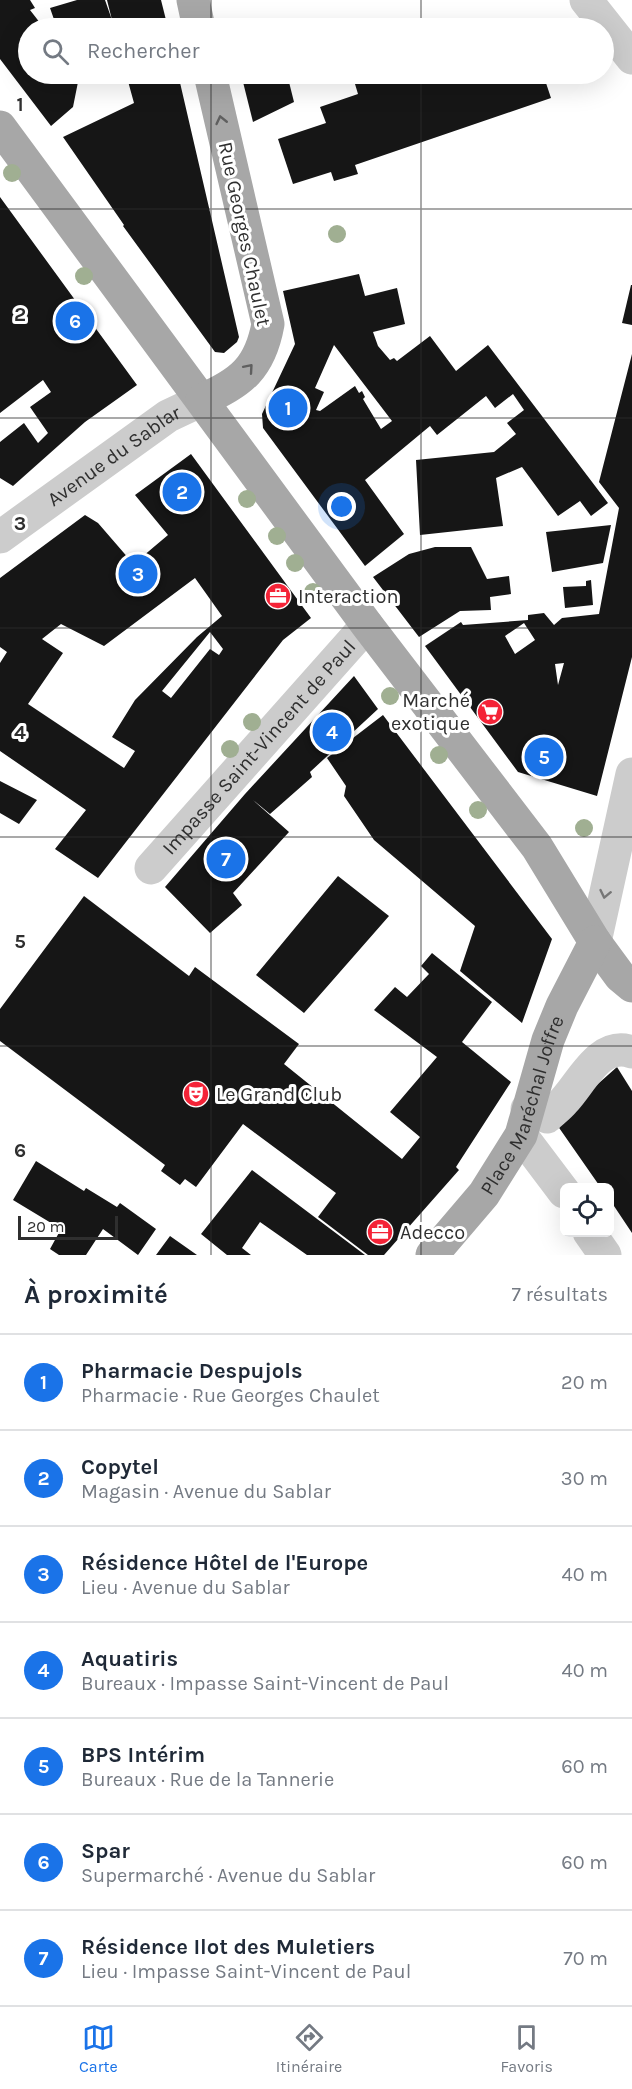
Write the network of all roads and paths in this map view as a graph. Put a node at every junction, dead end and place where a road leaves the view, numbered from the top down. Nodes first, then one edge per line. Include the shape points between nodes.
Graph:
1 (193, 0) edge
2 (586, 0) edge
3 (197, 18) edge
4 (603, 18) edge
5 (614, 30) edge
6 (628, 45) edge
7 (212, 84) edge
8 (0, 127) edge
9 (202, 400) junction
10 (0, 537) edge
11 (367, 625) junction
12 (632, 774) edge
13 (151, 868) dead end
14 (595, 942) junction
15 (632, 986) edge
16 (632, 1052) edge
17 (524, 1122) junction
18 (560, 1185) edge
19 (432, 1255) edge

1 - 3 main road
2 - 4 street
5 - 6 street
9 -> 7 main road, Rue Georges Chaulet via 226,389 252,366 263,350 268,324
8 - 9 main road
9 - 10 street, Avenue du Sablar via 168,416
9 - 11 main road
11 - 13 street, Impasse Saint-Vincent de Paul
11 - 14 main road via 549,864
12 -> 14 street
14 - 15 main road
14 - 17 main road, Place Maréchal Joffre via 551,1031
16 - 17 street via 623,1049 606,1054 547,1117
17 - 18 street
17 - 19 main road, Place Maréchal Joffre via 484,1194

